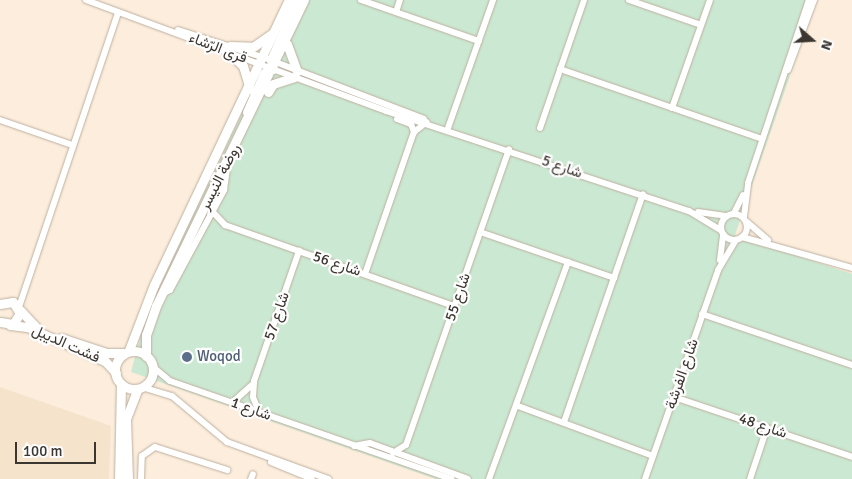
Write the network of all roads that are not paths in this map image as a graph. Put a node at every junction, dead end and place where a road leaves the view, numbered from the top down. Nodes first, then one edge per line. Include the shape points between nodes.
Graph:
1 (86, 0) edge
2 (289, 0) edge
3 (297, 0) edge
4 (304, 0) edge
5 (360, 0) edge
6 (400, 0) edge
7 (493, 0) edge
8 (584, 0) edge
9 (629, 0) edge
10 (710, 0) edge
11 (809, 0) edge
12 (814, 0) edge
13 (118, 12) junction
14 (396, 12) junction
15 (280, 25) junction
16 (701, 25) junction
17 (479, 41) junction
18 (287, 42) junction
19 (228, 48) junction
20 (269, 64) junction
21 (560, 69) junction
22 (295, 74) junction
23 (782, 82) junction
24 (250, 89) junction
25 (672, 108) junction
26 (386, 111) junction
27 (0, 120) edge
28 (427, 122) junction
29 (434, 124) junction
30 (448, 128) junction
31 (540, 128) dead end
32 (414, 132) junction
33 (241, 134) junction
34 (762, 139) junction
35 (72, 145) junction
36 (509, 149) junction
37 (228, 162) junction
38 (748, 182) junction
39 (643, 194) junction
40 (211, 210) junction
41 (689, 211) junction
42 (734, 213) junction
43 (726, 216) junction
44 (745, 220) junction
45 (220, 223) junction
46 (201, 228) junction
47 (480, 232) junction
48 (722, 232) junction
49 (739, 238) junction
50 (774, 243) junction
51 (299, 251) junction
52 (568, 262) junction
53 (852, 268) edge
54 (718, 270) junction
55 (365, 274) junction
56 (614, 278) junction
57 (23, 286) junction
58 (162, 294) junction
59 (4, 301) edge
60 (454, 306) junction
61 (19, 309) junction
62 (702, 314) junction
63 (0, 322) edge
64 (10, 325) junction
65 (126, 351) junction
66 (146, 356) junction
67 (852, 365) edge
68 (152, 366) junction
69 (116, 373) junction
70 (254, 381) junction
71 (121, 384) junction
72 (141, 389) junction
73 (674, 397) junction
74 (233, 402) junction
75 (518, 406) junction
76 (259, 412) junction
77 (564, 422) junction
78 (767, 428) junction
79 (406, 444) junction
80 (354, 446) junction
81 (393, 453) junction
82 (653, 456) junction
83 (266, 457) junction
84 (852, 457) edge
85 (411, 459) junction
86 (227, 470) dead end
87 (494, 476) edge
88 (308, 478) edge
89 (119, 479) edge
90 (128, 479) edge
91 (141, 479) edge
92 (328, 479) edge
93 (451, 479) edge
94 (468, 479) edge
95 (489, 479) edge
96 (645, 479) edge
97 (750, 479) edge

1 - 13 street, قرى الرّشاء
2 - 15 street, روضة النيسر
3 - 20 street
4 - 18 street, روضة النيسر
5 - 14 street
6 - 14 street
7 - 17 street
8 - 21 street
9 - 16 street
10 - 16 street
11 - 23 street
12 - 23 street
13 - 19 street, قرى الرّشاء
13 - 35 street
14 - 17 street
15 - 19 street via 258,45
15 - 20 street, روضة النيسر
16 - 25 street
17 - 30 street
18 - 20 street, روضة النيسر
18 - 22 street
19 - 20 street, قرى الرّشاء
19 - 24 street via 243,66
20 - 22 street, قرى الرّشاء
20 - 24 street, روضة النيسر
20 - 33 street, روضة النيسر
21 - 25 street
21 - 31 street
22 - 26 street
22 - 29 street
22 - 33 street via 273,84
23 - 34 street
24 - 65 street, روضة النيسر via 154,285
25 - 34 street
26 - 28 street
26 - 32 street via 408,122
27 - 35 street
28 - 29 street
28 - 32 street
29 - 30 street, شارع 5
30 - 36 street, شارع 5
32 - 55 street
33 - 37 street, روضة النيسر
34 - 38 street
35 - 57 street
36 - 39 street, شارع 5
36 - 47 street, شارع 55
37 - 40 street via 226,185
37 - 58 street, روضة النيسر
38 - 42 street
38 - 44 street
39 - 41 street, شارع 5
39 - 56 street
40 - 45 street
40 - 46 street
41 - 43 street, شارع 5
41 - 48 street, شارع 5
42 - 43 street
42 - 44 street
43 - 48 street, شارع الفرشة
44 - 49 street, شارع الفرشة
44 - 50 street
45 - 46 street
45 - 51 street, شارع 56
46 - 58 street via 170,290
47 - 52 street
47 - 60 street, شارع 55
48 - 49 street, شارع 5
48 - 54 street, شارع الفرشة
49 - 50 street
49 - 54 street, شارع الفرشة
50 - 53 street
51 - 55 street, شارع 56
51 - 70 street, شارع 57
52 - 56 street
52 - 75 street
54 - 62 street, شارع الفرشة
55 - 60 street, شارع 56
56 - 77 street
57 - 59 street
57 - 61 street
58 - 66 street, روضة النيسر via 146,335
59 - 61 street, فشت الديبل
60 - 79 street, شارع 55
61 - 64 street via 18,319
61 - 65 street, فشت الديبل via 33,325 53,335 106,353
62 - 67 street
62 - 73 street, شارع الفرشة
63 - 64 street, فشت الديبل
64 - 69 street, فشت الديبل via 27,327 105,361
65 - 66 street
65 - 69 street
66 - 68 street
68 - 72 street via 152,378
68 - 74 street, شارع 1 via 170,381
69 - 71 street
70 - 74 street, شارع 57
70 - 76 street, شارع 57 via 252,397
71 - 72 street
71 - 89 street
72 - 83 street via 168,393 227,442
72 - 90 street via 126,419
73 - 78 street, شارع 48
73 - 82 street, شارع الفرشة
74 - 76 street, شارع 1
75 - 77 street
75 - 87 street
76 - 80 street, شارع 1
77 - 82 street
78 - 84 street, شارع 48
78 - 97 street
79 - 81 street
79 - 85 street
80 - 81 street, شارع 1 via 370,443
80 - 93 street, شارع 1
81 - 85 street, شارع 1
82 - 96 street, شارع الفرشة
83 - 88 street
83 - 92 street
85 - 94 street, شارع 1
86 - 91 street via 155,447 142,456
87 - 95 street

